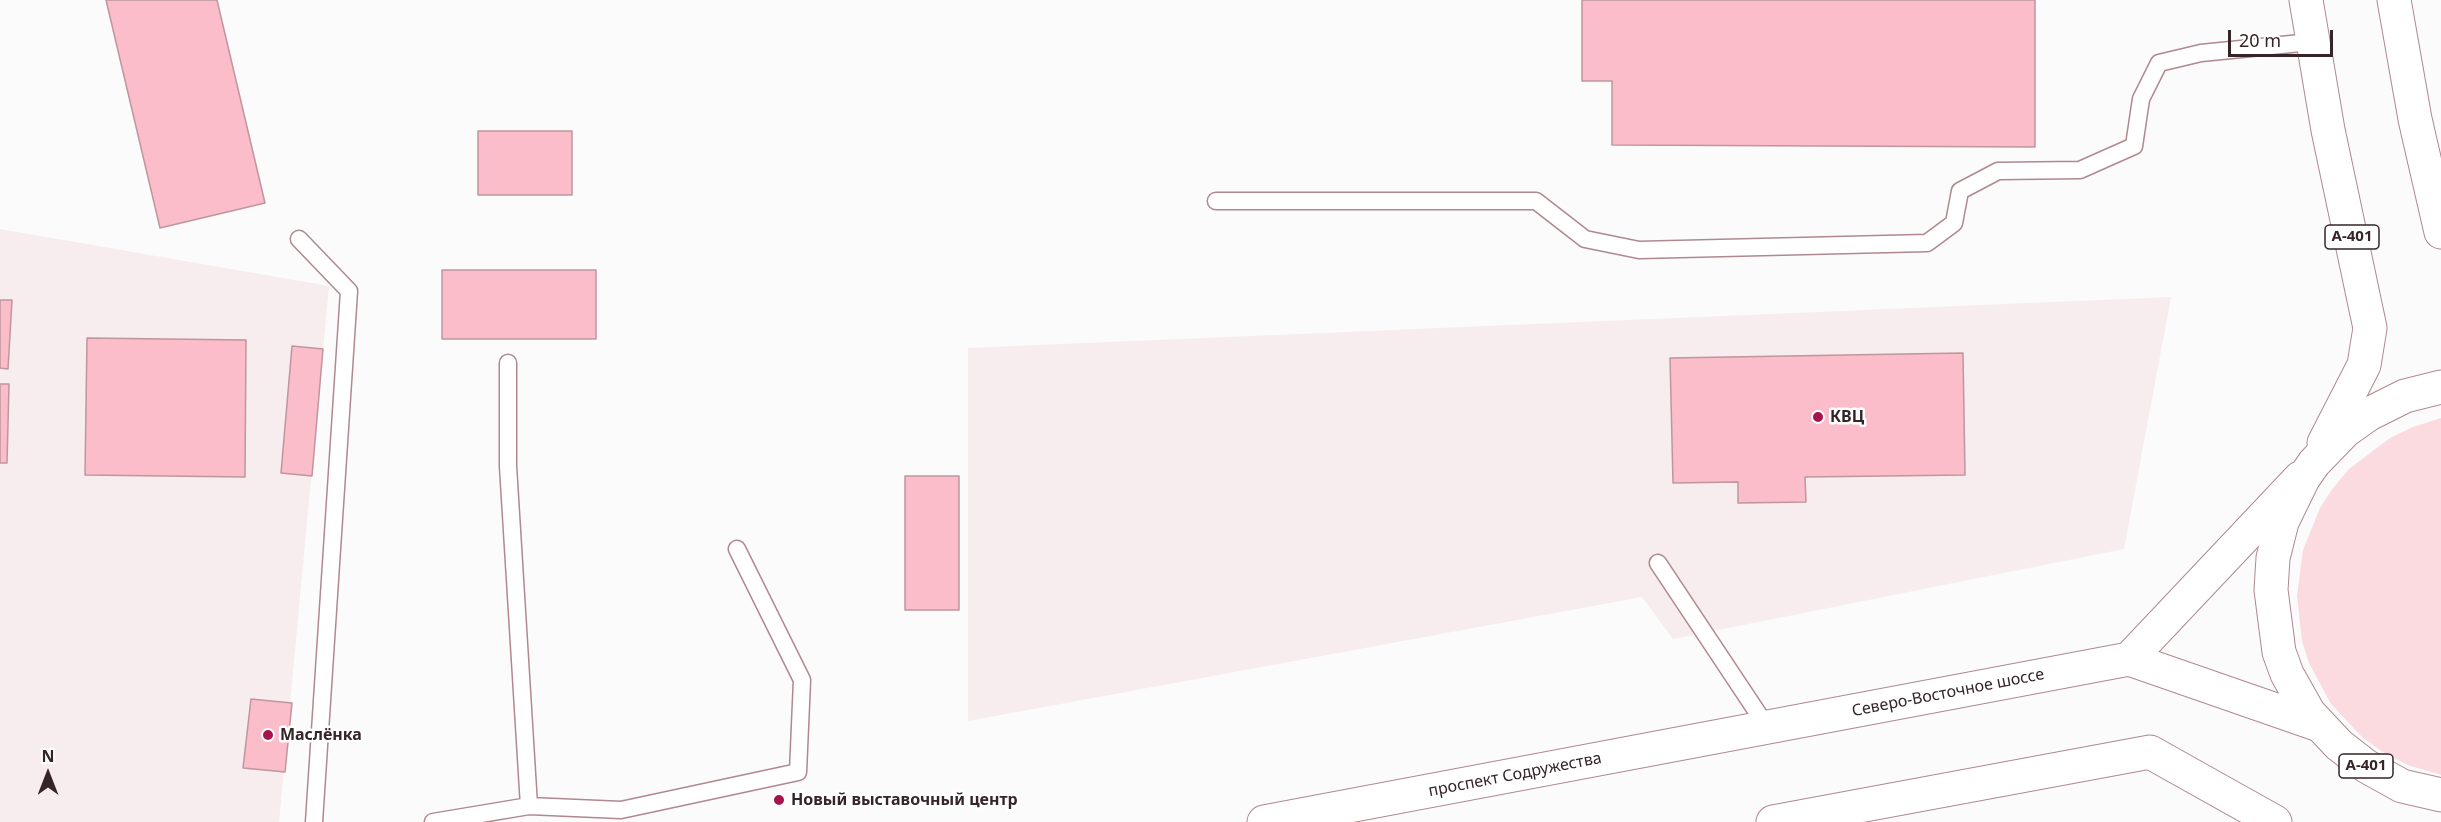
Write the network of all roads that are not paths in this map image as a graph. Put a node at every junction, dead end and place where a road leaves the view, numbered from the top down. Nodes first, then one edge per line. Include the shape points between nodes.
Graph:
1 (2306, 0) edge
2 (2394, 0) edge
3 (2311, 42) junction
4 (1216, 201) dead end
5 (2441, 232) edge
6 (299, 239) dead end
7 (508, 363) dead end
8 (2441, 387) edge
9 (2314, 463) junction
10 (737, 549) dead end
11 (1658, 563) dead end
12 (2130, 659) junction
13 (2319, 725) junction
14 (1767, 727) junction
15 (2435, 798) edge
16 (529, 806) junction
17 (314, 822) edge
18 (433, 822) edge
19 (1264, 822) edge
20 (1773, 822) edge
21 (2274, 822) edge

1 - 3 main road, Северо-Восточное шоссе / А-401
2 - 5 main road via 2415,119
3 - 4 lane via 2201,53 2159,63 2141,99 2134,146 2080,170 1998,171 1960,191 1954,223 1927,243 1639,250 1585,239 1536,201
3 - 9 main road, Северо-Восточное шоссе / А-401 via 2370,328 2364,365
6 - 17 lane via 349,291
7 - 16 lane via 508,466
8 - 9 main road, Северо-Восточное шоссе / А-401 via 2405,396 2369,414 2345,431
9 - 12 main road, Северо-Восточное шоссе
9 - 13 main road, Северо-Восточное шоссе / А-401 via 2282,522 2273,558 2271,590 2279,652 2300,699
10 - 16 lane via 802,680 798,772 621,810
11 - 14 lane
12 - 13 main road, Северо-Восточное шоссе
12 - 14 main road, Северо-Восточное шоссе
13 - 15 main road, Северо-Восточное шоссе / А-401 via 2355,759 2388,779
14 - 19 main road, проспект Содружества
16 - 18 lane
20 - 21 main road via 2150,752

